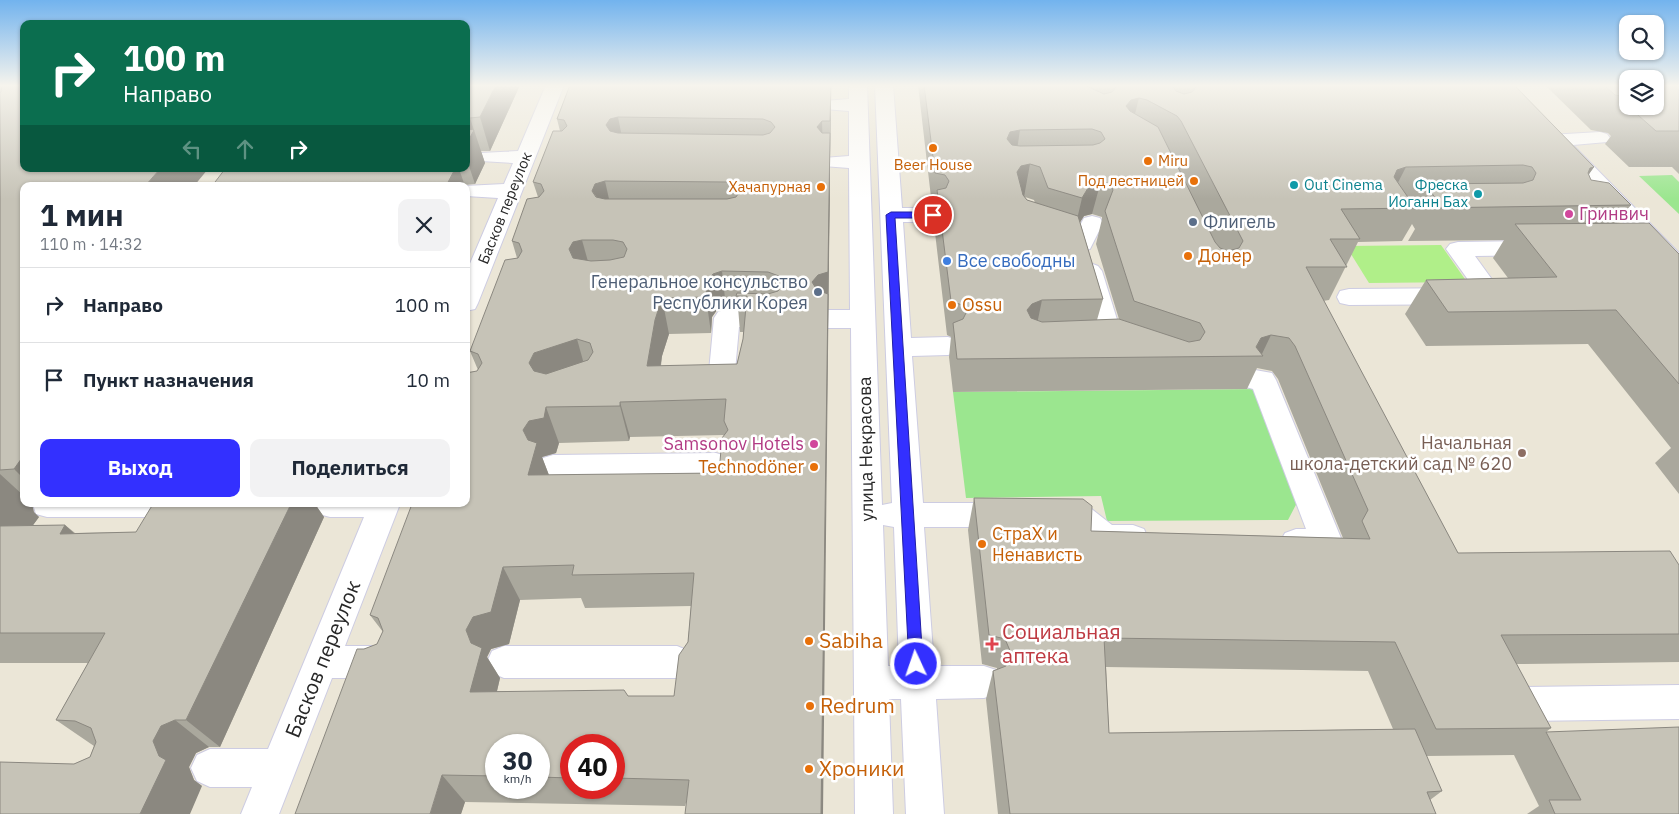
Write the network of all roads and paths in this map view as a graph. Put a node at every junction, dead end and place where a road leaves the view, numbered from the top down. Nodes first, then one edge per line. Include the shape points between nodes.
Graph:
1 (539, 123) edge
2 (853, 123) edge
3 (886, 123) edge
4 (1600, 138) dead end
5 (488, 157) dead end
6 (525, 158) junction
7 (550, 160) edge
8 (830, 162) edge
9 (859, 162) junction
10 (472, 191) dead end
11 (512, 191) junction
12 (1595, 207) edge
13 (1622, 207) junction
14 (891, 215) junction
15 (933, 215) dead end
16 (1092, 223) dead end
17 (1631, 247) edge
18 (1659, 247) junction
19 (1555, 248) edge
20 (1679, 267) edge
21 (477, 292) edge
22 (1349, 297) edge
23 (771, 319) edge
24 (828, 319) edge
25 (863, 320) junction
26 (1111, 342) junction
27 (1082, 343) edge
28 (948, 346) dead end
29 (898, 347) junction
30 (1136, 351) edge
31 (1256, 380) edge
32 (721, 382) edge
33 (716, 464) dead end
34 (553, 466) dead end
35 (384, 507) edge
36 (908, 514) junction
37 (868, 515) junction
38 (1164, 539) edge
39 (1269, 542) edge
40 (321, 662) junction
41 (388, 662) edge
42 (504, 662) dead end
43 (677, 662) edge
44 (984, 682) dead end
45 (872, 683) junction
46 (917, 683) junction
47 (1679, 702) edge
48 (1524, 704) edge
49 (210, 768) dead end
50 (279, 768) junction
51 (260, 814) edge
52 (874, 814) edge
53 (925, 814) edge

1 - 6 street, Басков переулок
2 - 9 street, улица Некрасова
3 - 14 street, улица Некрасова
4 - 13 street via 1550,132
5 - 6 street
6 - 7 street
6 - 11 street, Басков переулок
8 - 9 street
9 - 25 street, улица Некрасова
10 - 11 street
11 - 21 street, Басков переулок via 507,226
12 - 13 street
13 - 18 street
14 - 15 street
14 - 29 street, улица Некрасова
16 - 26 street via 1074,241
17 - 18 street
18 - 20 street
19 - 22 street via 1458,249 1492,296
23 - 32 street via 727,318
24 - 25 street
25 - 37 street, улица Некрасова
26 - 27 street
26 - 30 street
28 - 29 street
29 - 36 street, улица Некрасова
31 - 39 street via 1263,380 1327,543
33 - 34 street
35 - 40 street, Басков переулок
36 - 37 street
36 - 38 street via 1078,516 1106,538
36 - 46 street, улица Некрасова
37 - 45 street, улица Некрасова
40 - 41 street
40 - 50 street, Басков переулок
42 - 43 street
44 - 46 street
45 - 46 street
45 - 52 street, улица Некрасова
46 - 53 street, улица Некрасова
47 - 48 street
49 - 50 street
50 - 51 street, Басков переулок

